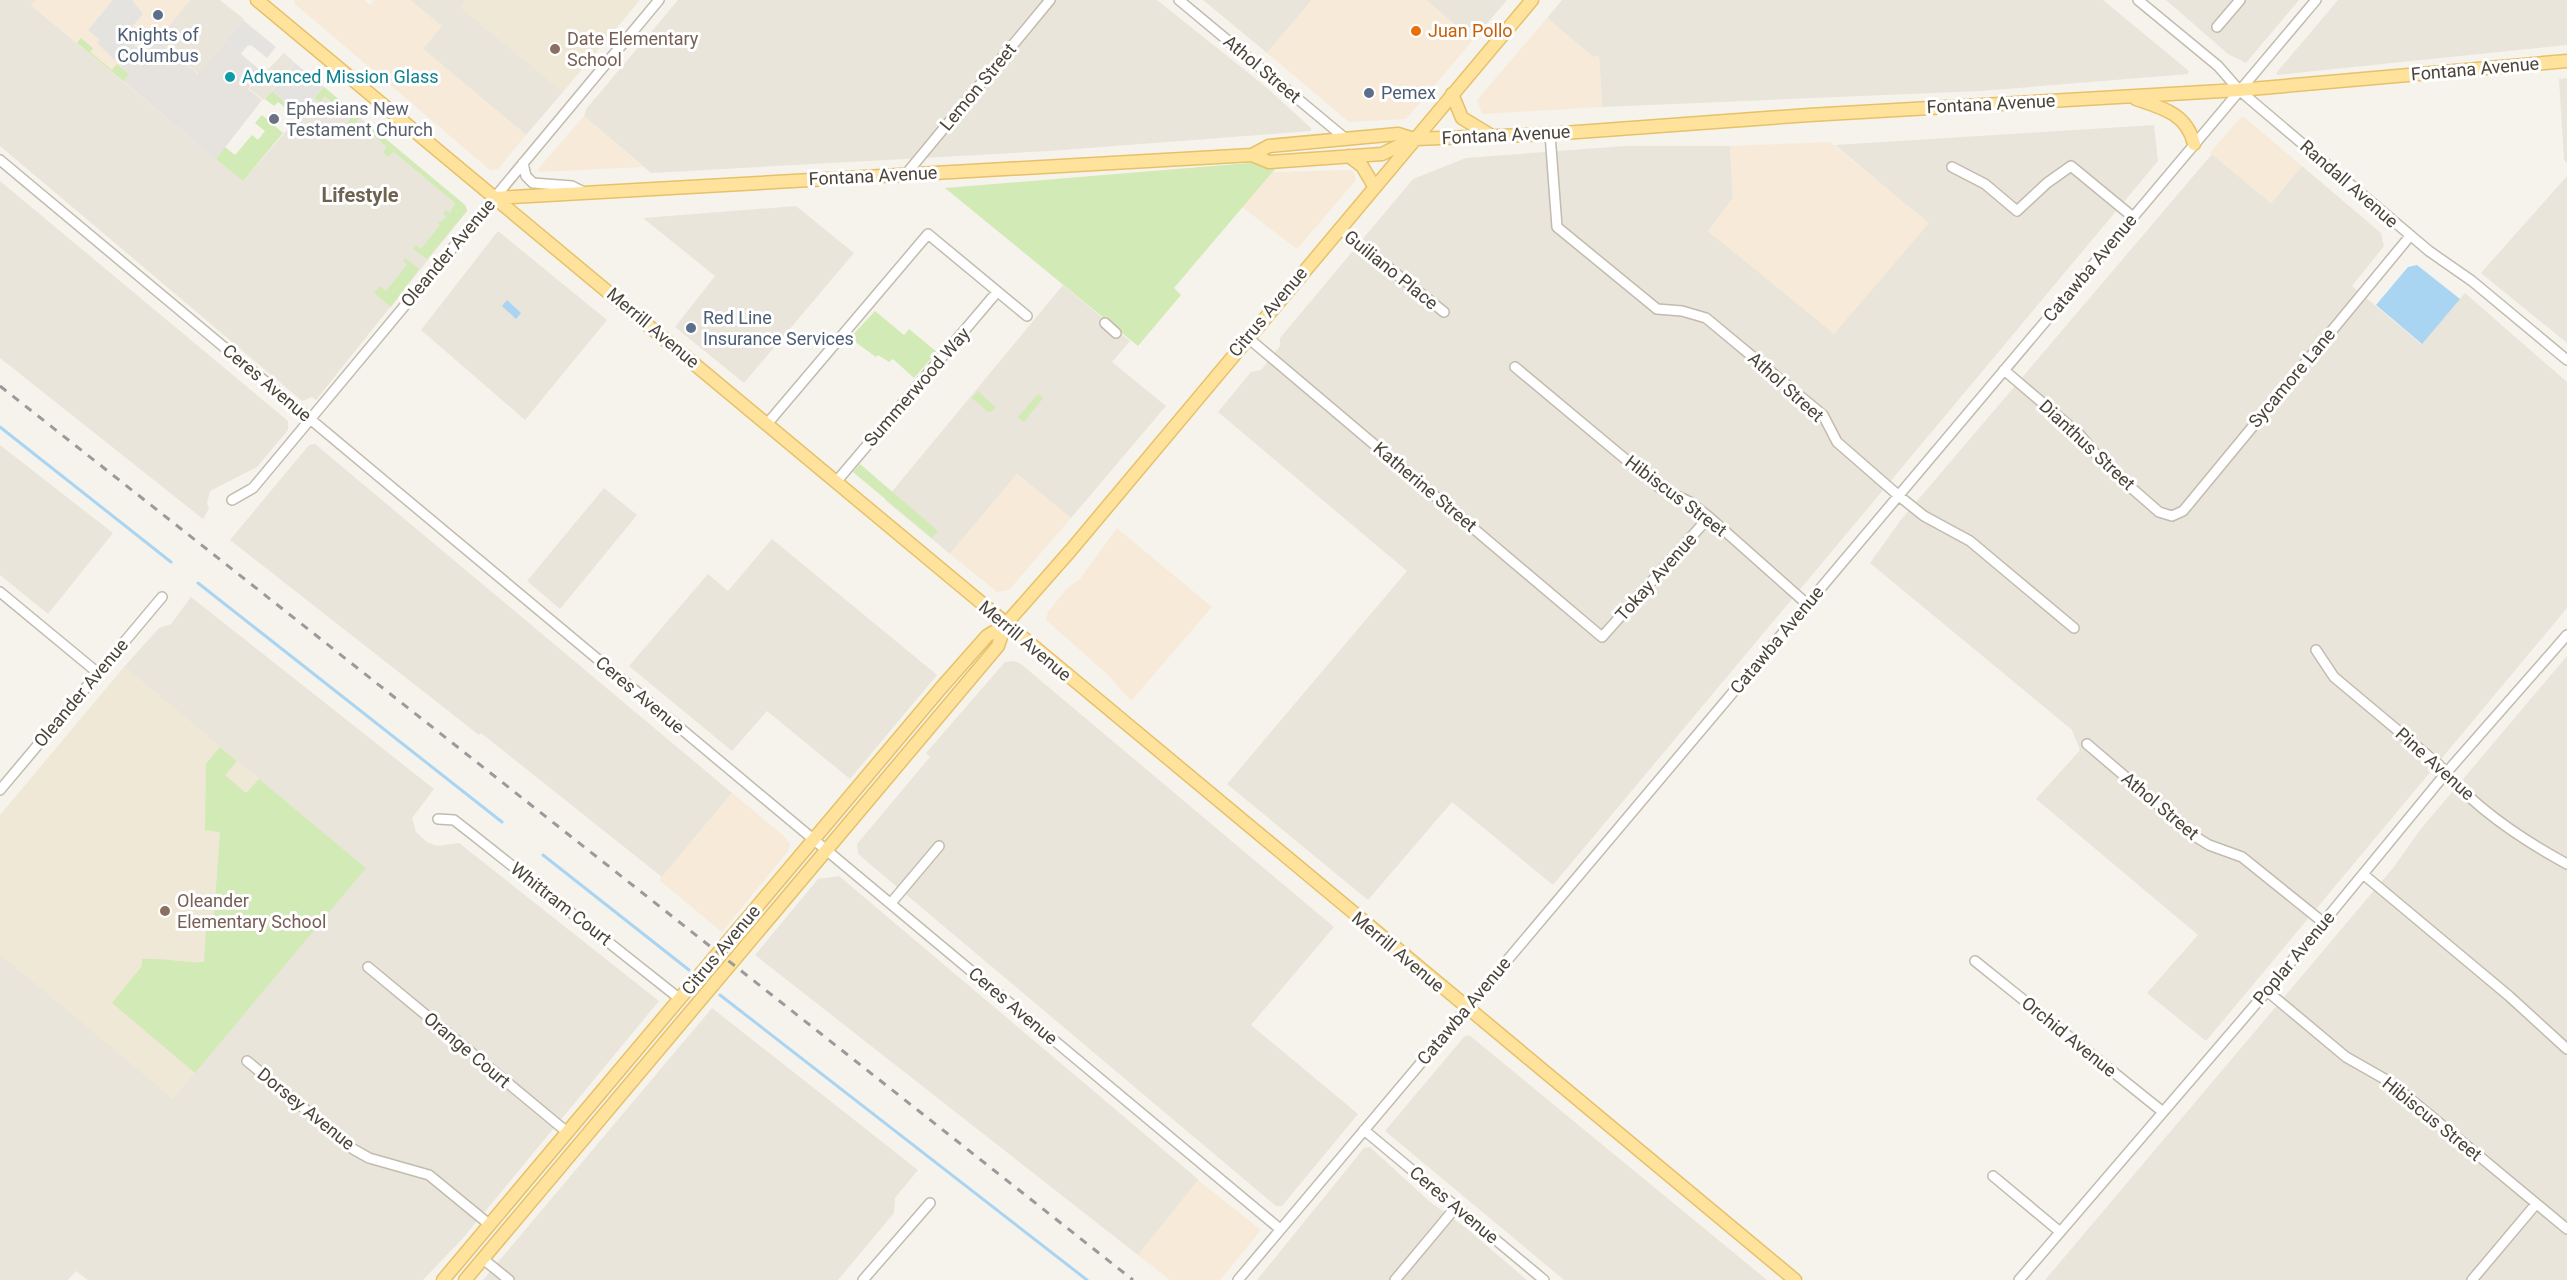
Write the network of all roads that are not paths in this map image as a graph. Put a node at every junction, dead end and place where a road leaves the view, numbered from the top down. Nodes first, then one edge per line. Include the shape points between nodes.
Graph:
1 (659, 0) edge
2 (1050, 0) edge
3 (1179, 0) edge
4 (1532, 0) edge
5 (2157, 0) edge
6 (2240, 0) edge
7 (2316, 0) edge
8 (263, 2) edge
9 (2144, 3) edge
10 (2217, 27) dead end
11 (2567, 61) edge
12 (2239, 90) junction
13 (1452, 94) junction
14 (2129, 97) junction
15 (1550, 134) junction
16 (1491, 136) junction
17 (1346, 138) junction
18 (1414, 139) junction
19 (2194, 144) junction
20 (1252, 155) junction
21 (1349, 156) junction
22 (0, 160) edge
23 (523, 163) junction
24 (1952, 167) dead end
25 (906, 174) junction
26 (1374, 186) junction
27 (585, 193) junction
28 (494, 198) junction
29 (2133, 217) junction
30 (1339, 228) junction
31 (2410, 236) junction
32 (997, 292) junction
33 (1443, 312) dead end
34 (1027, 316) dead end
35 (1105, 323) dead end
36 (1116, 333) dead end
37 (1247, 337) junction
38 (2567, 360) edge
39 (1515, 367) dead end
40 (2004, 370) junction
41 (310, 419) junction
42 (767, 424) junction
43 (836, 482) junction
44 (1899, 496) junction
45 (232, 500) dead end
46 (2172, 516) joint
47 (1709, 517) junction
48 (0, 592) edge
49 (162, 597) dead end
50 (1807, 603) junction
51 (1005, 626) junction
52 (2074, 628) dead end
53 (2567, 635) edge
54 (1602, 637) joint
55 (2316, 650) dead end
56 (98, 673) junction
57 (2087, 744) dead end
58 (2446, 773) junction
59 (0, 790) edge
60 (438, 819) dead end
61 (815, 840) junction
62 (939, 846) dead end
63 (828, 851) junction
64 (2567, 864) edge
65 (2363, 874) junction
66 (891, 903) junction
67 (2324, 923) junction
68 (1975, 961) dead end
69 (368, 967) dead end
70 (2266, 991) junction
71 (680, 999) junction
72 (1467, 1008) junction
73 (2567, 1049) edge
74 (247, 1061) dead end
75 (2163, 1112) junction
76 (1364, 1130) junction
77 (567, 1132) junction
78 (1994, 1176) dead end
79 (930, 1203) dead end
80 (2536, 1204) junction
81 (1456, 1207) junction
82 (490, 1224) junction
83 (1280, 1229) junction
84 (2567, 1230) edge
85 (2059, 1231) junction
86 (483, 1258) junction
87 (443, 1280) edge
88 (465, 1280) edge
89 (509, 1280) edge
90 (863, 1280) edge
91 (1238, 1280) edge
92 (1395, 1280) edge
93 (1544, 1280) edge
94 (1795, 1280) edge
95 (2019, 1280) edge
96 (2472, 1280) edge

1 - 23 street, Oleander Avenue
2 - 25 street, Lemon Street
3 - 17 street, Athol Street
4 - 13 main road, Citrus Avenue
5 - 9 street
6 - 10 street
7 - 12 street, Catawba Avenue
8 - 28 main road, Merrill Avenue
9 - 12 street, Randall Avenue via 2218,66
11 - 12 main road, Fontana Avenue
12 - 14 main road, Fontana Avenue
12 - 19 street, Catawba Avenue
12 - 31 street, Randall Avenue
13 - 16 main road via 1462,118
13 - 18 main road, Citrus Avenue
14 - 15 main road, Fontana Avenue
14 - 19 main road via 2180,116 2191,131
15 - 16 main road, Fontana Avenue
15 - 44 street, Athol Street via 1557,226 1657,309 1706,318 1823,415 1837,442
16 - 18 main road, Fontana Avenue
17 - 18 main road, Fontana Avenue via 1398,134
17 - 20 main road, Fontana Avenue via 1269,146
18 - 21 main road, Fontana Avenue via 1382,154
18 - 26 main road, Citrus Avenue
19 - 29 street, Catawba Avenue
20 - 21 main road, Fontana Avenue via 1269,162
20 - 25 main road, Fontana Avenue
21 - 26 main road via 1362,166
22 - 41 street, Ceres Avenue
23 - 27 street via 526,176 533,183 572,186
23 - 28 street, Oleander Avenue
24 - 29 street via 1985,184 2017,211 2071,166
25 - 27 main road, Fontana Avenue
26 - 30 main road, Citrus Avenue
27 - 28 main road, Fontana Avenue
28 - 41 street, Oleander Avenue
28 - 42 main road, Merrill Avenue
29 - 40 street, Catawba Avenue
30 - 33 street, Guiliano Place
30 - 37 main road, Citrus Avenue
31 - 38 street, Randall Avenue via 2472,281
31 - 46 street, Sycamore Lane via 2183,511
32 - 34 street
32 - 42 street via 928,234
32 - 43 street, Summerwood Way
35 - 36 street
37 - 51 main road, Citrus Avenue
37 - 54 street, Katherine Street
39 - 47 street, Hibiscus Street via 1660,488 1690,502
40 - 44 street, Catawba Avenue
40 - 46 street, Dianthus Street via 2080,435 2103,464 2159,512
41 - 45 street, Oleander Avenue via 253,489
41 - 61 street, Ceres Avenue
42 - 43 main road, Merrill Avenue
43 - 51 main road, Merrill Avenue
44 - 50 street, Catawba Avenue
44 - 52 street, Athol Street via 1924,516 1970,541
47 - 50 street, Hibiscus Street
47 - 54 street, Tokay Avenue
48 - 56 street
49 - 56 street, Oleander Avenue
50 - 72 street, Catawba Avenue
51 - 61 main road, Citrus Avenue via 987,636 956,670
51 - 63 main road, Citrus Avenue via 998,646
51 - 72 main road, Merrill Avenue
53 - 58 street, Poplar Avenue
55 - 58 street, Pine Avenue via 2334,677
56 - 59 street, Oleander Avenue
57 - 67 street, Athol Street via 2196,837 2242,857
58 - 64 street, Pine Avenue via 2524,839
58 - 65 street, Poplar Avenue
60 - 71 street, Whittram Court via 454,820
61 - 63 street, Ceres Avenue
61 - 71 main road, Citrus Avenue
62 - 66 street
63 - 66 street, Ceres Avenue
63 - 86 main road, Citrus Avenue
65 - 67 street, Poplar Avenue
65 - 73 street
66 - 83 street, Ceres Avenue
67 - 70 street, Poplar Avenue
68 - 75 street, Orchid Avenue
69 - 77 street, Orange Court
70 - 75 street, Poplar Avenue
70 - 80 street, Hibiscus Street via 2346,1058 2390,1082
71 - 77 main road, Citrus Avenue
72 - 76 street, Catawba Avenue
72 - 94 main road, Merrill Avenue
74 - 82 street, Dorsey Avenue via 353,1149 369,1158 429,1175
75 - 85 street, Poplar Avenue
76 - 81 street, Ceres Avenue
76 - 83 street, Catawba Avenue
77 - 82 main road, Citrus Avenue
78 - 85 street
79 - 90 street
80 - 84 street, Hibiscus Street
80 - 96 street
81 - 92 street
81 - 93 street, Ceres Avenue
82 - 87 main road, Citrus Avenue
83 - 91 street, Catawba Avenue
85 - 95 street, Poplar Avenue
86 - 88 main road, Citrus Avenue
86 - 89 street

